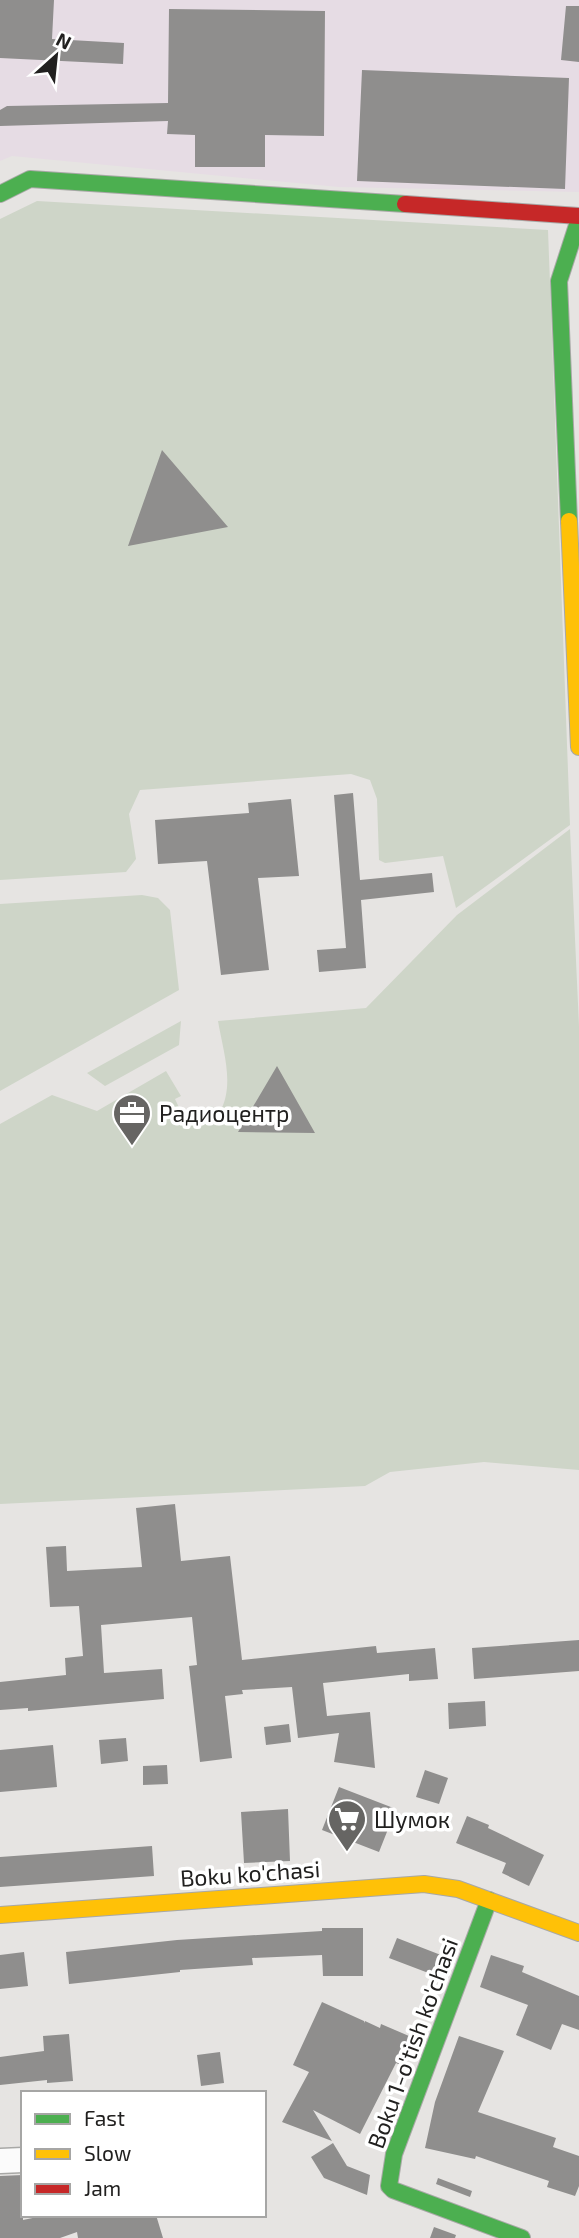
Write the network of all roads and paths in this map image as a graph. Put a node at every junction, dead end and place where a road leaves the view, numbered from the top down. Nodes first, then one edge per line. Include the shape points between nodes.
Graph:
1 (0, 194) edge
2 (579, 217) edge
3 (579, 747) edge
4 (489, 1900) junction
5 (0, 1915) edge
6 (579, 1933) edge
7 (21, 2160) edge
8 (0, 2161) edge
9 (522, 2238) edge

1 - 2 street via 30,179
2 - 3 street via 559,281
4 - 5 street, Boku ko'chasi via 441,1886 390,1885
4 - 6 street, Boku ko'chasi
4 - 9 street, Boku 1-o'tish ko'chasi via 394,2154 389,2186
7 - 8 street

